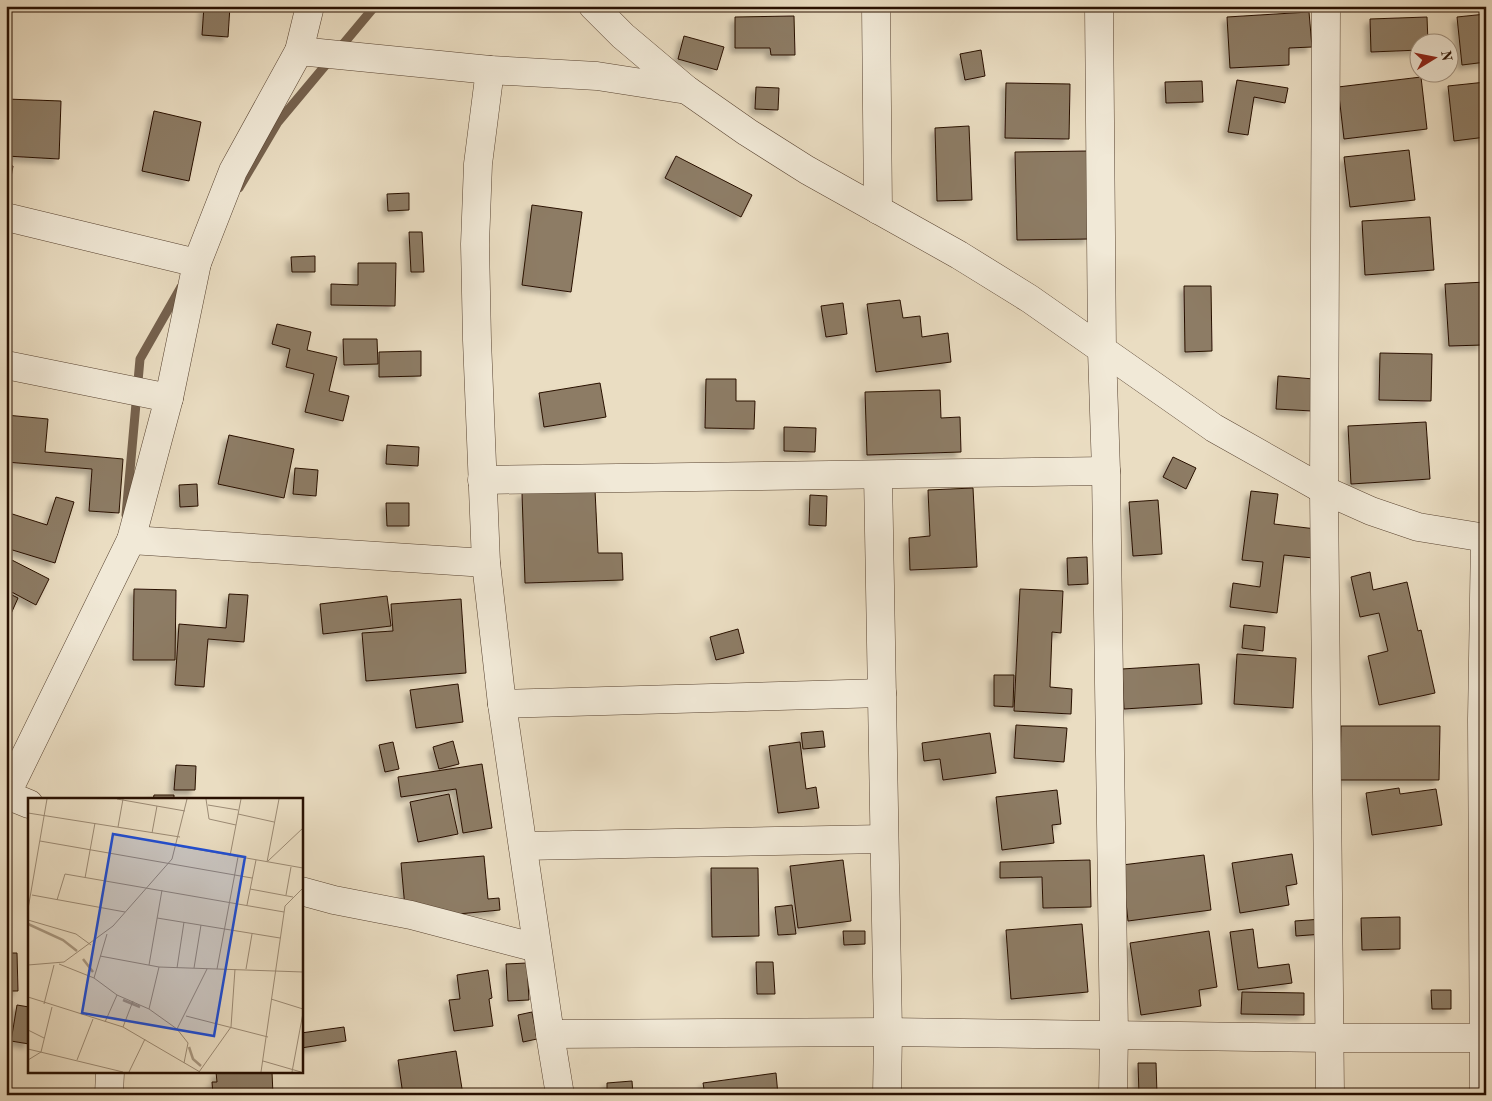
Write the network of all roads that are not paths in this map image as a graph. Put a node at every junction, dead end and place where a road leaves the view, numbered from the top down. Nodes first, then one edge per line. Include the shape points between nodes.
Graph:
1 (310, 6) edge
2 (593, 6) edge
3 (876, 6) edge
4 (1099, 6) edge
5 (1326, 6) edge
6 (299, 51) junction
7 (490, 70) junction
8 (687, 90) junction
9 (878, 210) junction
10 (6, 217) edge
11 (197, 263) junction
12 (1102, 350) junction
13 (6, 365) edge
14 (169, 398) junction
15 (1106, 471) junction
16 (878, 474) junction
17 (482, 480) junction
18 (1324, 490) junction
19 (1486, 538) edge
20 (131, 540) junction
21 (486, 563) junction
22 (882, 693) junction
23 (502, 704) junction
24 (14, 798) edge
25 (884, 839) junction
26 (523, 846) junction
27 (302, 891) edge
28 (538, 948) junction
29 (1484, 972) edge
30 (888, 1032) junction
31 (550, 1034) junction
32 (1114, 1034) junction
33 (1330, 1038) junction
34 (1483, 1038) junction
35 (110, 1074) edge
36 (109, 1095) edge
37 (560, 1095) edge
38 (887, 1095) edge
39 (1113, 1095) edge
40 (1330, 1095) edge
41 (1484, 1095) edge

1 - 6 street
2 - 8 street
3 - 9 street
4 - 12 street
5 - 18 street
6 - 7 street
6 - 11 street via 233,171
7 - 8 street via 597,76
7 - 17 street via 478,164 475,244
8 - 9 street via 747,132
9 - 12 street via 1030,299
10 - 11 street
11 - 14 street
12 - 15 street
12 - 18 street via 1214,428
13 - 14 street
14 - 20 street
15 - 16 street
15 - 32 street
16 - 17 street
16 - 22 street
17 - 21 street
18 - 19 street via 1418,527
18 - 33 street
19 - 29 street via 1482,719
20 - 21 street
20 - 24 street
21 - 23 street
22 - 23 street
22 - 25 street
23 - 26 street
25 - 26 street
25 - 30 street
26 - 28 street
27 - 28 street via 420,917
28 - 31 street
29 - 34 street
30 - 31 street
30 - 32 street
30 - 38 street
31 - 37 street
32 - 33 street
32 - 39 street
33 - 34 street
33 - 40 street
34 - 41 street
35 - 36 street

